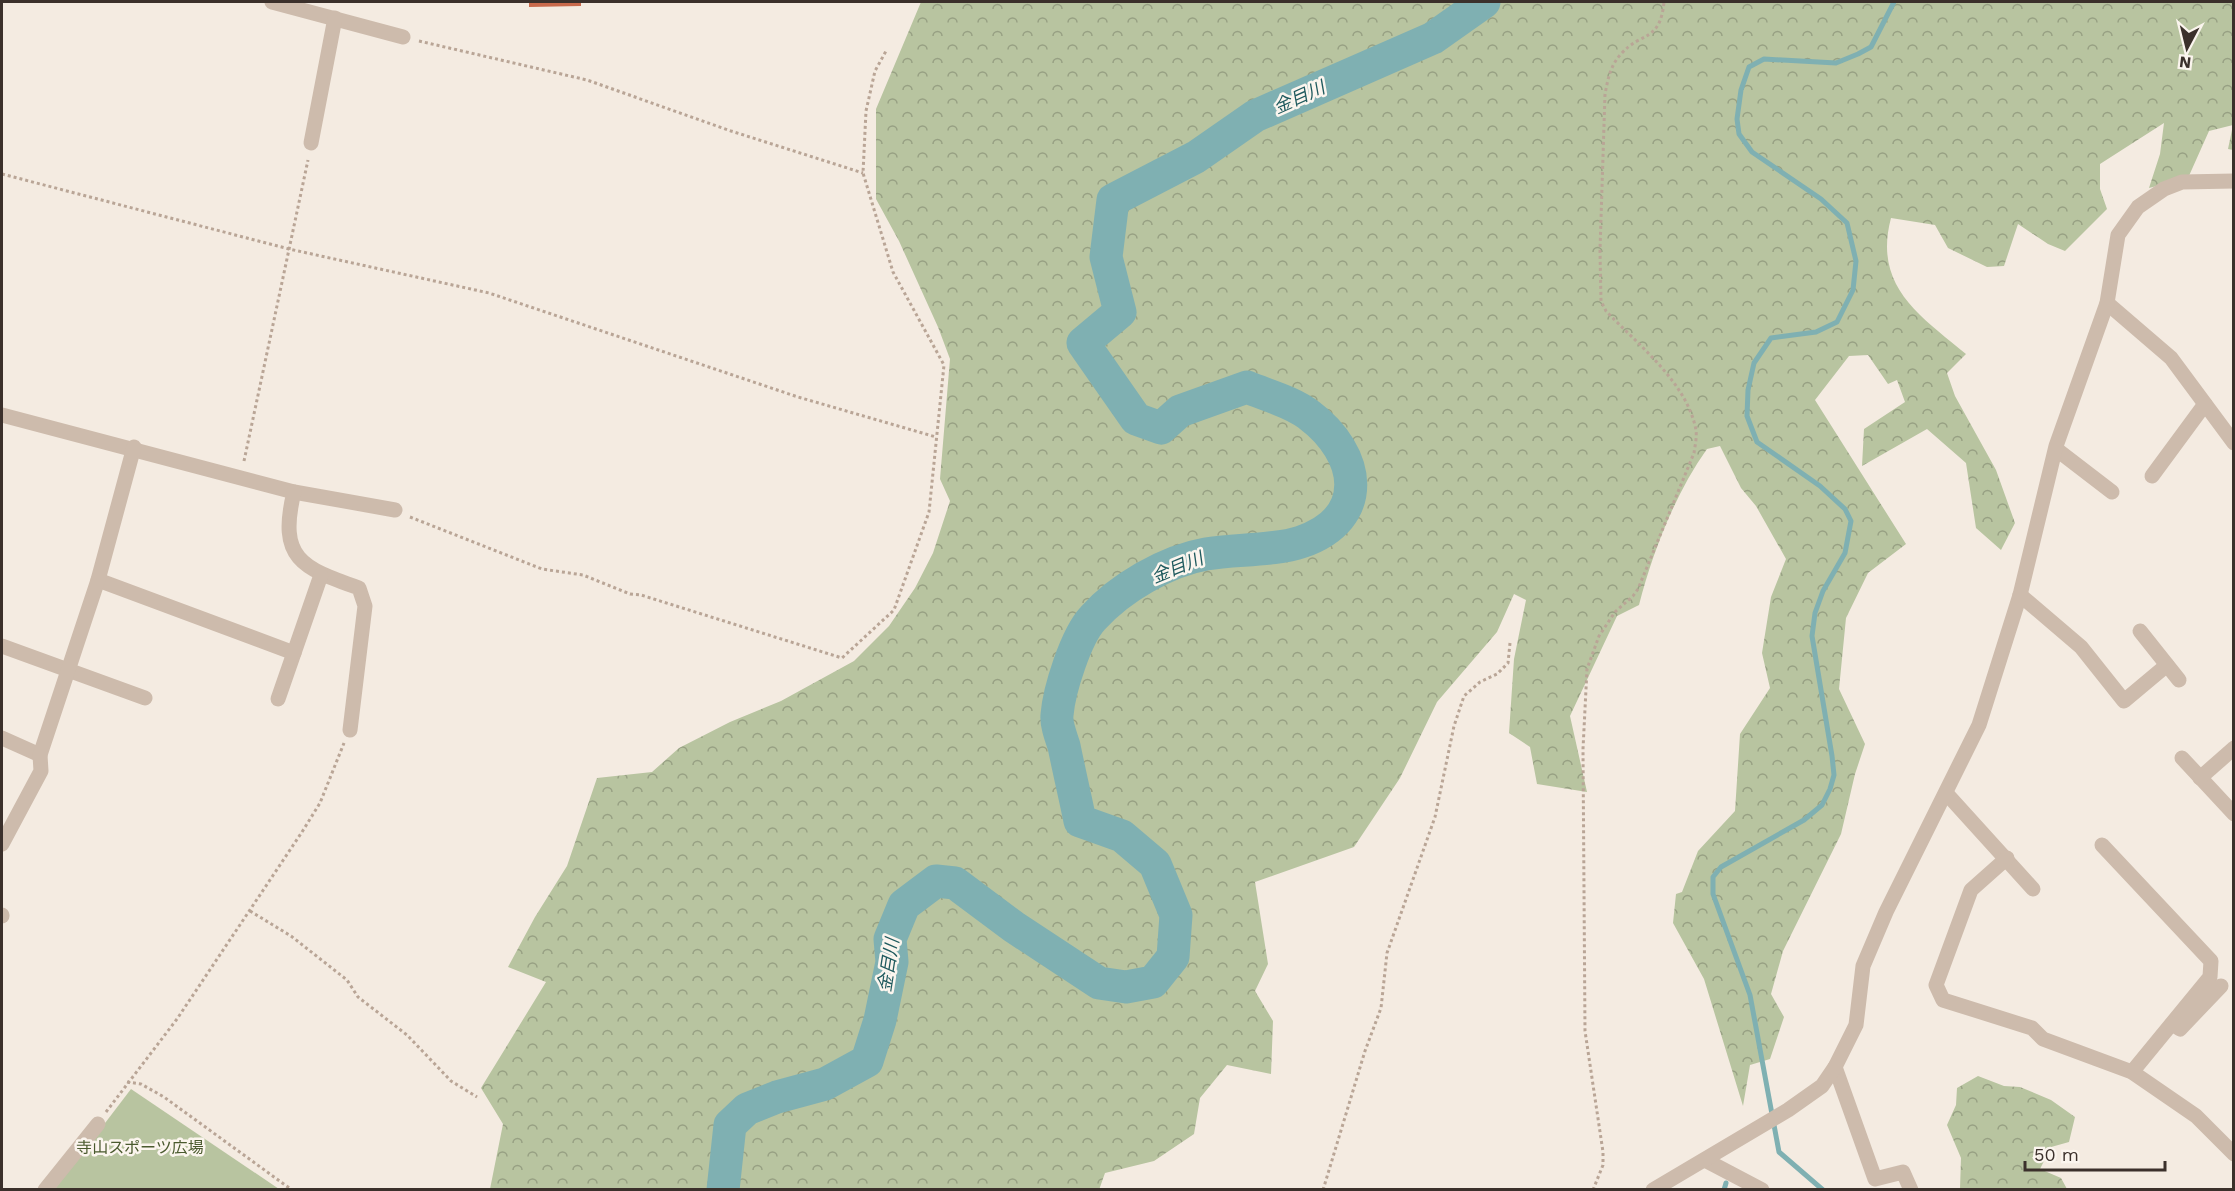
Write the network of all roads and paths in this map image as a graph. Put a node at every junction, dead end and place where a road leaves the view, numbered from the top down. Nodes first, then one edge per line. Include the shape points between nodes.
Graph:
1 (272, 2) edge
2 (1664, 2) edge
3 (300, 5) edge
4 (335, 18) junction
5 (403, 37) joint
6 (886, 51) dead end
7 (311, 143) joint
8 (863, 173) junction
9 (2, 174) edge
10 (2234, 181) edge
11 (289, 249) junction
12 (2107, 303) junction
13 (2205, 404) junction
14 (2, 415) edge
15 (936, 437) junction
16 (2234, 443) edge
17 (134, 447) junction
18 (2056, 449) junction
19 (240, 476) junction
20 (2152, 476) dead end
21 (294, 492) junction
22 (2112, 492) dead end
23 (395, 510) joint
24 (321, 575) junction
25 (98, 580) junction
26 (2020, 595) junction
27 (2140, 631) dead end
28 (1510, 643) dead end
29 (2, 646) edge
30 (294, 653) junction
31 (2167, 665) junction
32 (69, 670) junction
33 (2179, 680) dead end
34 (145, 698) dead end
35 (278, 699) dead end
36 (2124, 700) junction
37 (2134, 714) dead end
38 (350, 730) joint
39 (2, 738) edge
40 (2234, 748) edge
41 (40, 755) junction
42 (2182, 758) dead end
43 (2200, 778) junction
44 (1946, 793) junction
45 (2234, 814) edge
46 (2, 844) edge
47 (2102, 845) dead end
48 (2007, 858) junction
49 (2033, 889) dead end
50 (250, 911) junction
51 (2221, 986) dead end
52 (2172, 1024) junction
53 (1835, 1067) junction
54 (2132, 1072) junction
55 (127, 1082) junction
56 (477, 1096) dead end
57 (98, 1124) joint
58 (2234, 1154) edge
59 (1705, 1160) junction
60 (45, 1190) edge
61 (292, 1190) edge
62 (1323, 1190) edge
63 (1593, 1190) edge
64 (1653, 1190) edge
65 (1762, 1190) edge
66 (1911, 1190) edge

1 - 3 street
2 - 63 path via 1656,29 1622,53 1610,71 1605,94 1601,301 1666,374 1686,402 1696,431 1694,453 1638,589 1615,612 1599,636 1587,669 1582,748 1585,1031 1604,1152
3 - 4 street
4 - 5 street
4 - 7 street
5 - 8 path via 587,80
6 - 8 path via 875,71 866,111
7 - 11 path
8 - 15 path via 893,272 944,365
9 - 11 path
10 - 12 street via 2182,182 2138,207 2118,235
11 - 15 path via 489,293 787,394
11 - 19 path
12 - 13 street via 2171,358
12 - 18 street
13 - 16 street
13 - 20 street
14 - 17 street
15 - 23 path via 929,512 894,610 842,658 630,594 583,575 542,569
17 - 19 street
17 - 25 street
18 - 22 street
18 - 26 street
19 - 21 street
21 - 23 street
21 - 24 street via 287,520 292,547
24 - 30 street
24 - 38 street via 359,588 365,606
25 - 30 street
25 - 32 street
26 - 36 street via 2080,647
26 - 44 street via 1979,725
27 - 31 street
28 - 62 path via 1508,663 1464,696 1435,817 1387,953 1381,1008
29 - 32 street
30 - 35 street
31 - 33 street
31 - 36 street
32 - 34 street
32 - 41 street
36 - 37 street
38 - 50 path via 320,803
39 - 41 street
40 - 43 street
41 - 46 street via 41,771
42 - 43 street
43 - 45 street
44 - 48 street
44 - 53 street via 1904,873 1863,966 1856,1026
47 - 52 street via 2211,961 2210,977
48 - 49 street
48 - 54 street via 1971,890 1936,985 1943,1000 2032,1028 2043,1039
50 - 55 path via 177,1019
50 - 56 path via 291,936 347,980 358,997 407,1035 451,1081
51 - 52 street via 2180,1029
52 - 54 street
53 - 59 street via 1822,1086
53 - 66 street via 1875,1179 1903,1172
54 - 58 street via 2196,1116
55 - 57 path
55 - 61 path via 141,1084 164,1096
57 - 60 street
59 - 64 street
59 - 65 street

